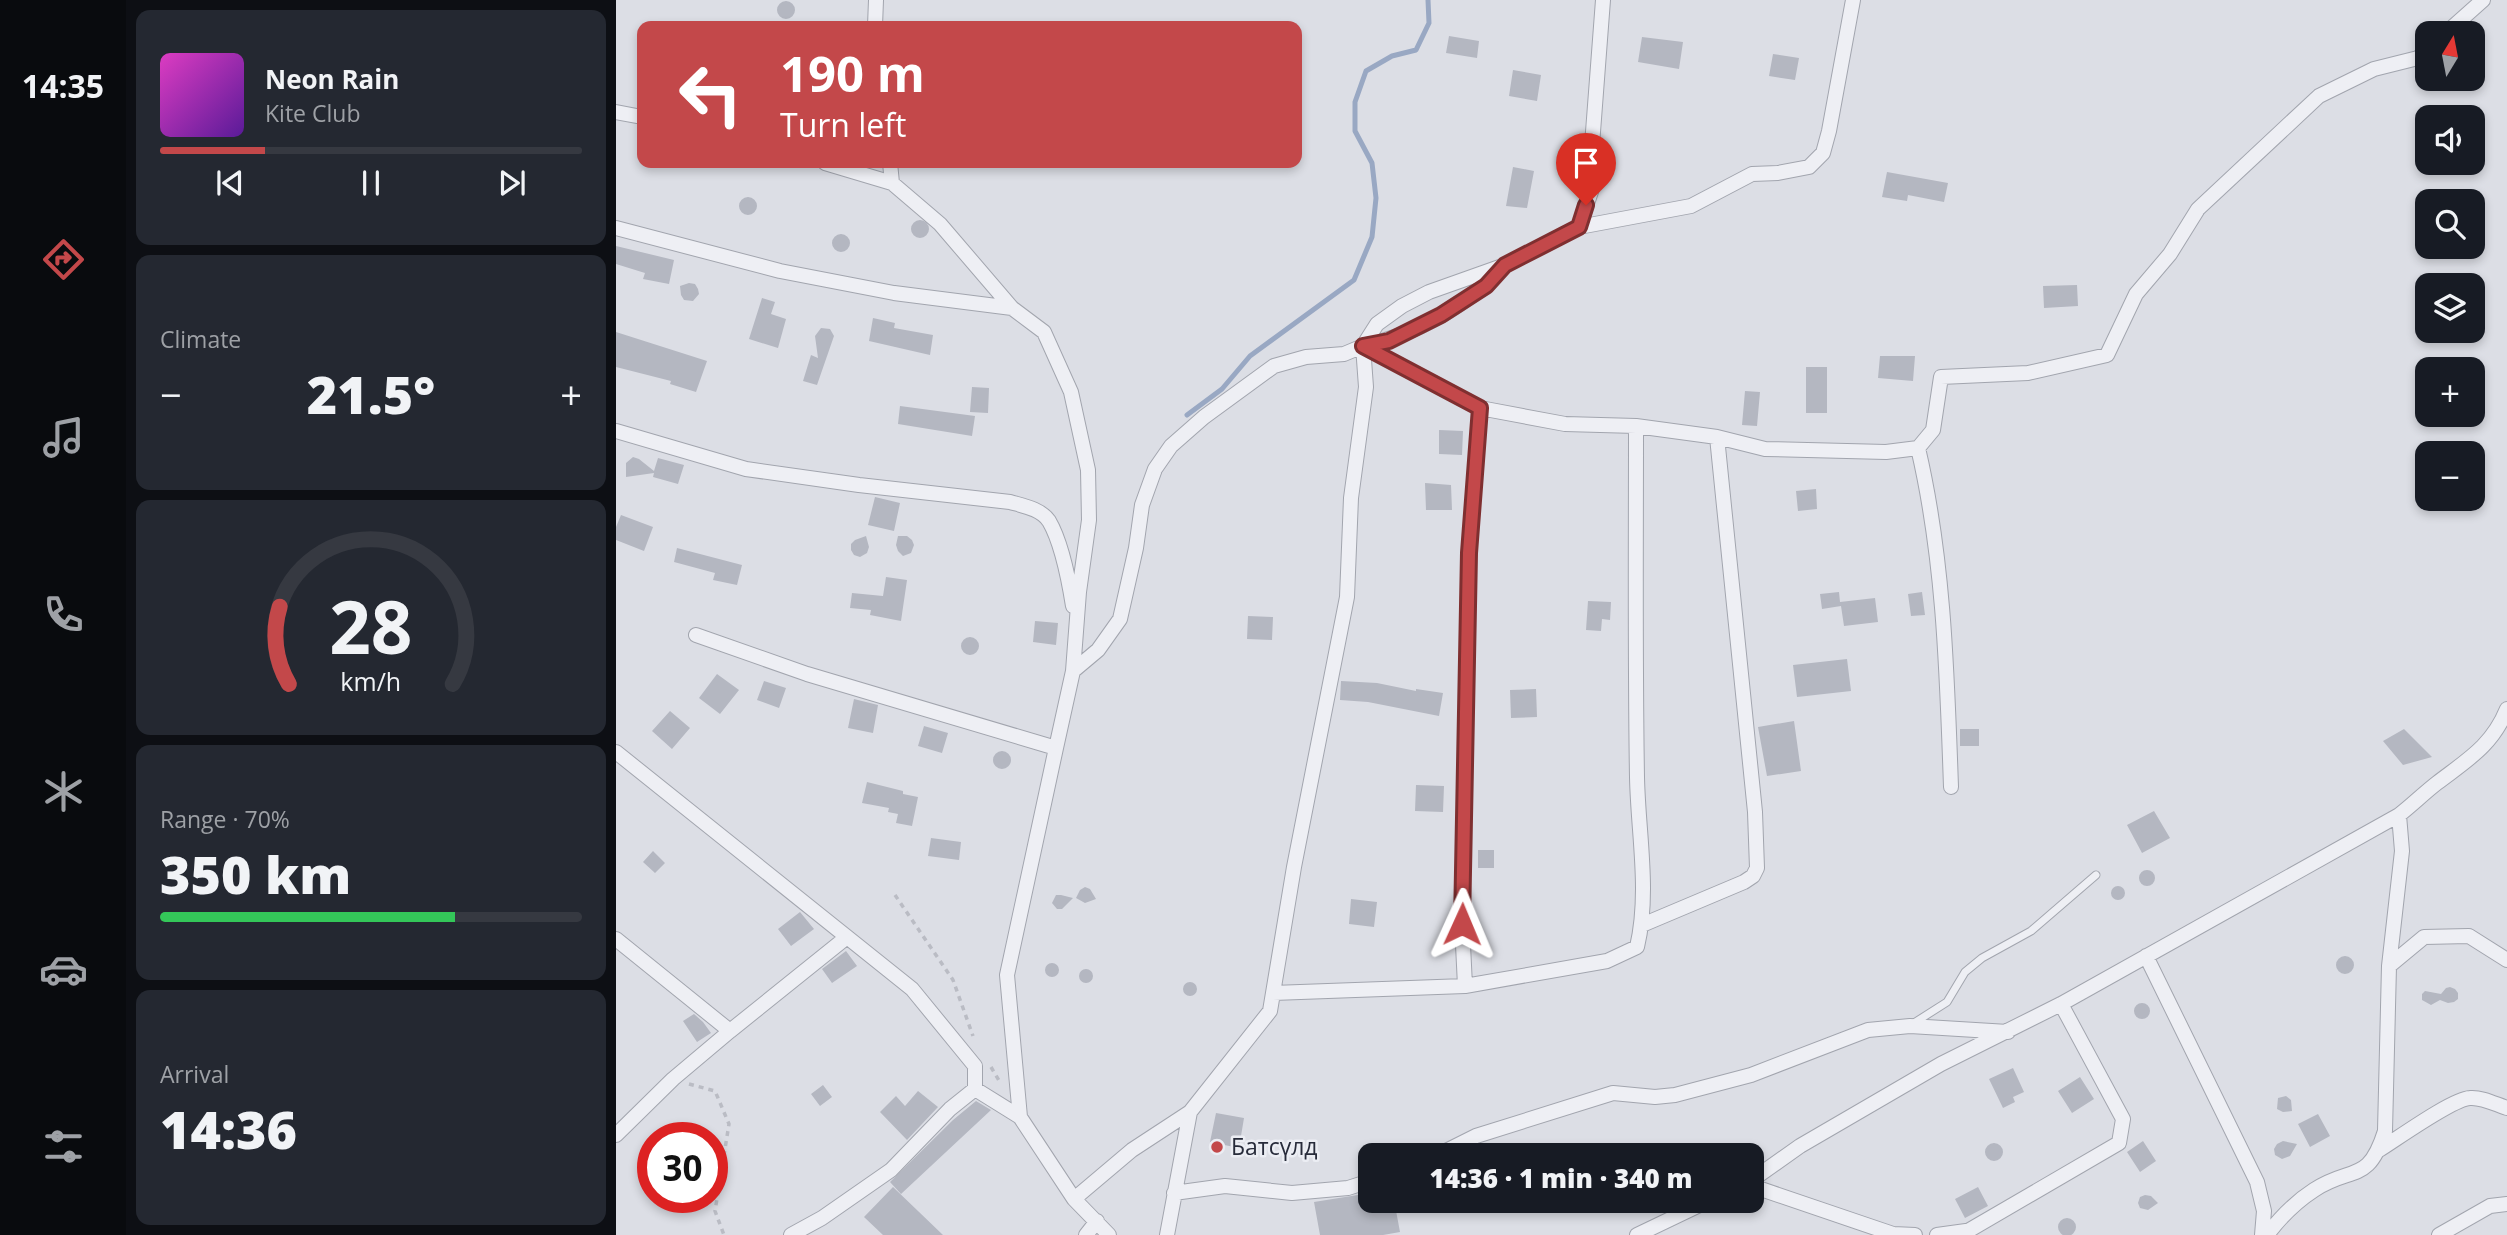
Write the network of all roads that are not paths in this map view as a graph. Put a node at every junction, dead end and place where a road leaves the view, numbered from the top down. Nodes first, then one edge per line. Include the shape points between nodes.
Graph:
1 (876, 0) edge
2 (1603, 0) edge
3 (1853, 0) edge
4 (2483, 0) edge
5 (875, 21) edge
6 (2459, 21) edge
7 (2415, 59) edge
8 (616, 112) edge
9 (637, 116) edge
10 (842, 168) edge
11 (890, 168) edge
12 (892, 183) junction
13 (1579, 227) junction
14 (616, 228) edge
15 (1505, 265) junction
16 (1012, 307) junction
17 (1363, 346) junction
18 (1480, 408) junction
19 (1636, 426) junction
20 (616, 431) edge
21 (1717, 437) junction
22 (1919, 448) junction
23 (1077, 624) junction
24 (696, 635) dead end
25 (1073, 671) junction
26 (2507, 709) edge
27 (2504, 729) edge
28 (1056, 748) junction
29 (616, 752) edge
30 (1951, 787) dead end
31 (2399, 816) junction
32 (2096, 875) dead end
33 (1642, 925) junction
34 (847, 937) junction
35 (616, 939) edge
36 (2146, 956) junction
37 (2507, 960) edge
38 (2389, 966) junction
39 (1465, 986) junction
40 (1273, 993) junction
41 (2061, 1004) junction
42 (1910, 1026) junction
43 (730, 1031) junction
44 (2009, 1032) junction
45 (975, 1089) junction
46 (2507, 1108) edge
47 (1190, 1112) junction
48 (1020, 1117) junction
49 (616, 1135) edge
50 (1462, 1143) edge
51 (2379, 1150) junction
52 (1764, 1172) edge
53 (1358, 1185) edge
54 (1764, 1190) edge
55 (1174, 1193) junction
56 (1074, 1199) junction
57 (2507, 1204) edge
58 (1683, 1213) edge
59 (1097, 1221) junction
60 (1964, 1233) edge
61 (791, 1235) edge
62 (1086, 1235) edge
63 (1109, 1235) edge
64 (1167, 1235) edge
65 (1637, 1235) edge
66 (1915, 1235) edge
67 (1937, 1235) edge
68 (2264, 1235) edge
69 (2439, 1235) edge

1 - 5 street
2 - 13 street via 1592,145 1594,183
3 - 13 street via 1829,131 1823,153 1809,167 1752,174 1690,206
4 - 6 street
7 - 22 street via 2374,69 2319,96 2198,209 2170,254 2136,294 2106,355 2028,373 1941,377 1933,430
8 - 9 street
10 - 12 street
11 - 12 street
12 - 16 street via 940,224
13 - 15 street
14 - 16 street via 780,271 894,293
15 - 17 street via 1486,286 1441,315 1389,341
15 - 17 street via 1402,306 1377,324
16 - 23 street via 1044,332 1071,392 1087,470 1089,520
17 - 18 street
17 - 25 street via 1344,354 1274,366 1203,416 1171,446 1155,469 1142,505 1120,619 1098,650
17 - 40 street via 1366,387 1351,498 1347,597
18 - 19 street via 1565,424
18 - 39 street via 1469,553 1462,924
19 - 21 street
19 - 33 street
20 - 23 street via 746,469 1034,508 1048,520 1059,548
21 - 22 street via 1765,449 1886,452
21 - 33 street via 1757,868 1744,882
22 - 30 street via 1940,575
23 - 25 street
24 - 28 street via 807,674
25 - 28 street
26 - 27 street
27 - 31 street
28 - 48 street via 1007,975
29 - 34 street
31 - 36 street
31 - 38 street via 2402,851
32 - 42 lane via 2031,931 1982,958 1965,972 1947,1002
33 - 39 street via 1637,947 1607,961
34 - 43 street
34 - 45 street via 912,989 975,1066
35 - 43 street
36 - 41 street
36 - 68 street via 2258,1182
37 - 38 street via 2469,936 2424,937
38 - 51 street via 2385,1131
39 - 40 street
40 - 47 street via 1270,1010
41 - 44 street
41 - 60 street via 2123,1119 2119,1143
42 - 44 street
42 - 50 street via 1868,1030 1751,1075 1675,1095 1614,1093
43 - 49 street
44 - 52 street via 1941,1064
45 - 48 street
45 - 61 street via 891,1170
46 - 51 street via 2467,1098
47 - 55 street
47 - 56 street via 1132,1150
48 - 56 street
51 - 68 street via 2368,1167 2315,1189
53 - 55 street via 1292,1193 1225,1186
54 - 66 street via 1893,1234
55 - 64 street
56 - 59 street
57 - 69 street via 2490,1206
58 - 65 street
59 - 62 street
59 - 63 street
60 - 67 street

